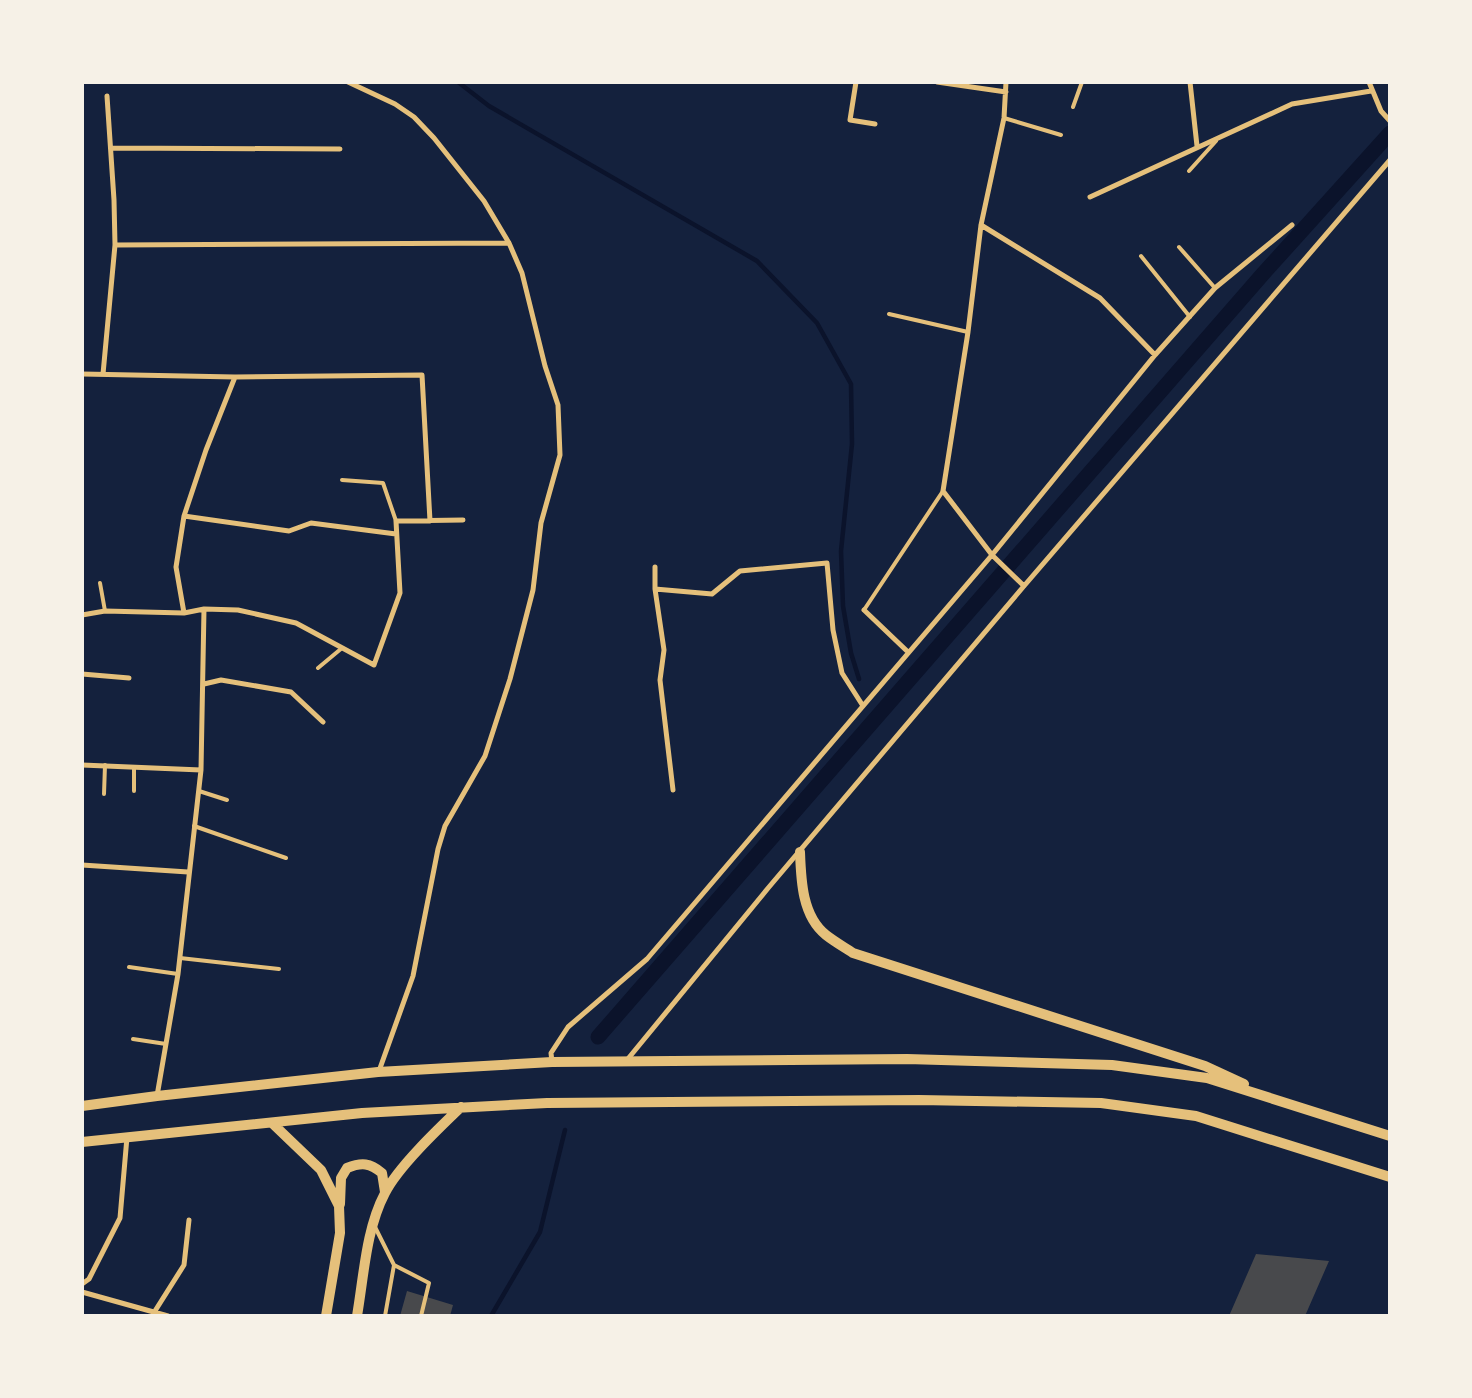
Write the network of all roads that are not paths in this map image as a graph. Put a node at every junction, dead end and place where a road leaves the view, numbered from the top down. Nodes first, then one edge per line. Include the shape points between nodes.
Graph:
1 (348, 82) edge
2 (856, 82) edge
3 (937, 82) edge
4 (1006, 82) edge
5 (1082, 82) edge
6 (1190, 82) edge
7 (1369, 82) edge
8 (1371, 91) junction
9 (1006, 92) junction
10 (107, 96) dead end
11 (1074, 107) dead end
12 (1004, 118) junction
13 (1390, 121) edge
14 (875, 124) dead end
15 (1061, 135) dead end
16 (1218, 138) junction
17 (1197, 146) junction
18 (111, 148) junction
19 (340, 149) dead end
20 (1390, 160) edge
21 (1189, 171) dead end
22 (1090, 197) dead end
23 (981, 225) junction
24 (1292, 225) dead end
25 (509, 243) junction
26 (115, 245) junction
27 (1180, 247) dead end
28 (1141, 256) dead end
29 (1216, 288) junction
30 (889, 314) dead end
31 (1190, 318) junction
32 (968, 332) junction
33 (1155, 355) junction
34 (82, 374) edge
35 (103, 374) junction
36 (235, 378) junction
37 (342, 480) dead end
38 (943, 491) junction
39 (184, 516) junction
40 (463, 520) dead end
41 (396, 521) junction
42 (430, 521) junction
43 (396, 534) junction
44 (992, 555) junction
45 (656, 567) dead end
46 (100, 583) dead end
47 (1024, 586) junction
48 (656, 589) junction
49 (204, 609) junction
50 (864, 610) joint
51 (105, 612) junction
52 (184, 613) junction
53 (82, 615) edge
54 (342, 648) junction
55 (908, 652) junction
56 (318, 668) dead end
57 (82, 674) edge
58 (129, 678) dead end
59 (204, 684) junction
60 (863, 706) junction
61 (324, 722) dead end
62 (82, 764) edge
63 (105, 765) junction
64 (134, 767) junction
65 (201, 770) junction
66 (674, 790) dead end
67 (134, 791) dead end
68 (199, 792) junction
69 (104, 794) dead end
70 (227, 800) dead end
71 (194, 826) junction
72 (800, 852) junction
73 (286, 858) dead end
74 (82, 865) edge
75 (188, 872) junction
76 (180, 958) junction
77 (129, 967) dead end
78 (279, 969) dead end
79 (178, 974) junction
80 (133, 1039) dead end
81 (166, 1044) junction
82 (552, 1062) junction
83 (625, 1062) junction
84 (378, 1072) junction
85 (157, 1096) junction
86 (1281, 1101) junction
87 (82, 1106) edge
88 (461, 1107) junction
89 (272, 1124) junction
90 (127, 1136) junction
91 (1390, 1136) edge
92 (82, 1142) edge
93 (1390, 1177) edge
94 (385, 1192) junction
95 (340, 1206) junction
96 (189, 1220) dead end
97 (373, 1222) junction
98 (394, 1265) junction
99 (82, 1284) edge
100 (82, 1292) edge
101 (155, 1311) junction
102 (168, 1316) edge
103 (326, 1316) edge
104 (357, 1316) edge
105 (384, 1316) edge
106 (422, 1316) edge

1 - 25 street via 395,104 414,117 484,201
2 - 14 street via 850,120
3 - 9 street
4 - 9 street
5 - 11 lane
6 - 17 street
7 - 8 street
8 - 13 street
8 - 16 street via 1292,104
9 - 12 street
10 - 18 street
12 - 15 lane
12 - 23 street
16 - 17 street
16 - 21 lane
17 - 22 street
18 - 19 street
18 - 26 street
20 - 47 street
23 - 32 street
23 - 33 street via 1100,298
24 - 29 street
25 - 26 street
25 - 84 street via 522,273 544,366 558,405 560,455 541,523 533,590 510,679 485,756 445,826 413,976
26 - 35 street
27 - 29 lane
28 - 31 lane
29 - 31 street
30 - 32 lane
31 - 33 street
32 - 38 street
33 - 44 street
34 - 35 street
35 - 36 street
36 - 39 street
36 - 42 street via 422,375
37 - 41 lane via 383,483
38 - 44 street
38 - 50 lane
39 - 43 street via 289,531 311,523
39 - 52 street via 176,567
40 - 42 street
41 - 42 street
41 - 43 street
43 - 54 street via 400,593 374,665
44 - 47 street
44 - 55 street
45 - 48 street
46 - 51 lane
47 - 72 street
48 - 60 street via 712,594 740,571 827,563 833,630 842,673
48 - 66 street via 664,650 660,680
49 - 52 street
49 - 54 street via 238,610 296,623
49 - 59 street
50 - 55 street
51 - 52 street
51 - 53 street
54 - 56 lane
55 - 60 street
57 - 58 street
59 - 61 street via 221,680 291,692
59 - 65 street
60 - 82 street via 647,959 568,1027 552,1052
62 - 63 street
63 - 64 street
63 - 69 lane
64 - 65 street
64 - 67 lane
65 - 68 street
68 - 70 lane
68 - 71 street
71 - 73 lane
71 - 75 street
72 - 83 street
72 - 86 main road via 801,884 808,909 825,934 853,953 1205,1066
74 - 75 street
75 - 76 street
76 - 78 lane
76 - 79 street
77 - 79 lane
79 - 81 street
80 - 81 lane
81 - 85 street
82 - 83 main road
82 - 84 main road
83 - 86 main road via 907,1059 1112,1065 1206,1078
84 - 85 main road
85 - 87 main road
86 - 91 main road
88 - 89 main road via 362,1113
88 - 93 main road via 889,1100 1101,1103 1196,1116
88 - 94 main road via 436,1130
89 - 90 main road
89 - 95 main road via 321,1170
90 - 92 main road
90 - 99 street via 120,1218 89,1279
94 - 95 main road via 382,1173 374,1166 360,1163 347,1168 344,1173
94 - 97 main road
95 - 103 main road via 340,1233
96 - 101 street via 184,1266
97 - 98 lane
97 - 104 main road
98 - 105 lane
98 - 106 lane via 429,1283
100 - 101 street
101 - 102 street

